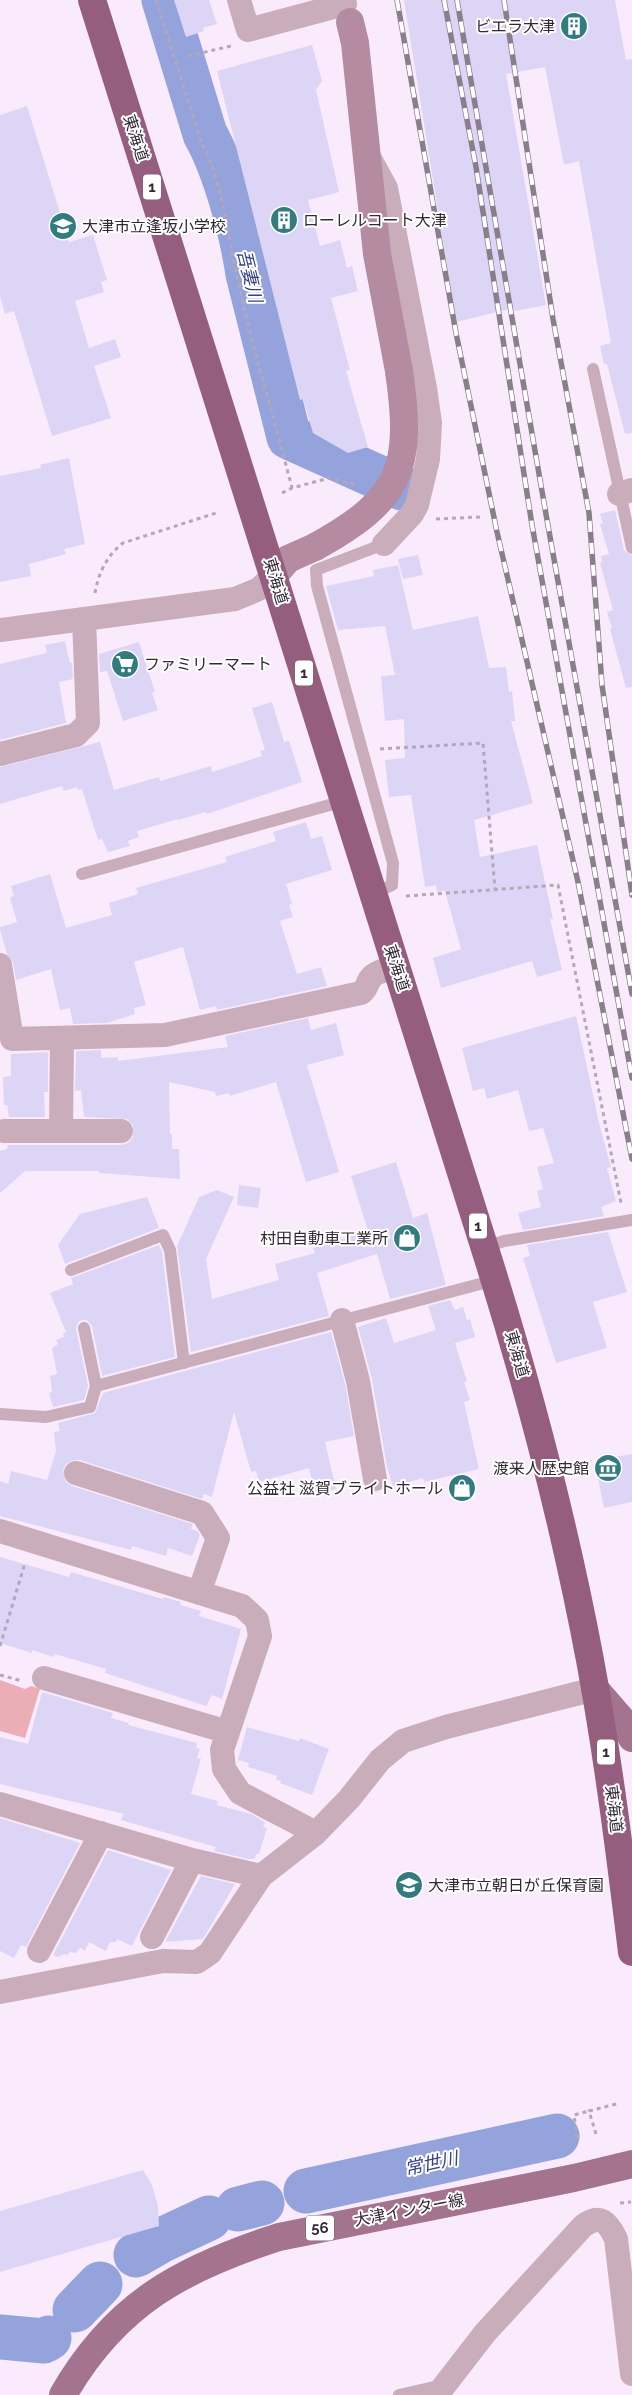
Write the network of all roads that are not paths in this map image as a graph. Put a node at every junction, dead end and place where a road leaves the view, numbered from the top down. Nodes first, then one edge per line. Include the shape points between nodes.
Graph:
1 (92, 0) edge
2 (239, 0) edge
3 (291, 9) edge
4 (347, 9) edge
5 (365, 149) junction
6 (593, 370) dead end
7 (625, 492) edge
8 (384, 544) joint
9 (632, 548) edge
10 (274, 575) junction
11 (84, 618) junction
12 (0, 630) edge
13 (0, 754) edge
14 (344, 801) junction
15 (82, 874) dead end
16 (374, 894) junction
17 (0, 965) edge
18 (397, 967) junction
19 (62, 1038) junction
20 (4, 1131) dead end
21 (61, 1131) junction
22 (121, 1131) dead end
23 (632, 1220) edge
24 (485, 1248) junction
25 (71, 1270) dead end
26 (495, 1280) junction
27 (342, 1320) junction
28 (84, 1328) dead end
29 (184, 1363) junction
30 (96, 1386) junction
31 (0, 1414) edge
32 (76, 1474) dead end
33 (375, 1479) dead end
34 (0, 1531) edge
35 (199, 1593) junction
36 (36, 1681) road end
37 (595, 1689) junction
38 (228, 1732) junction
39 (632, 1738) edge
40 (3, 1812) edge
41 (101, 1833) junction
42 (316, 1833) junction
43 (192, 1860) junction
44 (261, 1876) junction
45 (152, 1937) dead end
46 (39, 1951) dead end
47 (632, 1952) edge
48 (0, 1992) edge
49 (632, 2164) edge
50 (632, 2374) edge
51 (69, 2389) edge
52 (440, 2390) edge
53 (399, 2395) edge

1 - 10 highway, 東海道 / 1
2 - 3 street via 248,30
3 - 4 street
4 - 5 street via 355,42
5 - 8 street via 386,188 430,423 428,459 417,505
5 - 10 street, bridge via 377,254 405,415 404,451 391,487 372,511 348,529 288,559
6 - 7 lane
7 - 9 lane
8 - 16 lane via 316,570 317,586 393,863 392,885
10 - 11 street via 258,589 235,599
10 - 14 highway, 東海道 / 1
11 - 12 street
11 - 13 street via 88,723 76,735
14 - 15 lane
14 - 16 highway, 東海道 / 1
16 - 18 highway, 東海道 / 1
17 - 19 street via 12,1039
18 - 19 street via 375,974 361,993 165,1035
18 - 24 highway, 東海道 / 1
19 - 21 street
20 - 21 street
21 - 22 street
23 - 24 lane via 504,1241
24 - 26 highway, 東海道 / 1
25 - 29 lane via 163,1236 170,1250
26 - 27 lane
26 - 37 highway, 東海道 / 1 via 558,1506
27 - 29 lane
27 - 33 street via 358,1381
28 - 30 lane
29 - 30 lane
30 - 31 lane via 90,1407 46,1417
32 - 35 street via 202,1513 218,1538
34 - 35 street
35 - 38 street via 242,1606 257,1620 260,1636
36 - 38 street
37 - 39 main road via 622,1720
37 - 42 street via 403,1741 380,1760
37 - 47 highway, 東海道 / 1
38 - 42 street via 222,1750 224,1769 240,1793
40 - 41 street
41 - 43 street
41 - 46 street
42 - 44 street
43 - 44 street
43 - 45 street
44 - 48 street via 210,1953 196,1962 163,1962
49 - 51 main road, 大津インター線 / 56 via 279,2236 236,2250 168,2284 137,2304 115,2323
50 - 52 street via 616,2239 603,2221 591,2220 485,2333
52 - 53 lane

